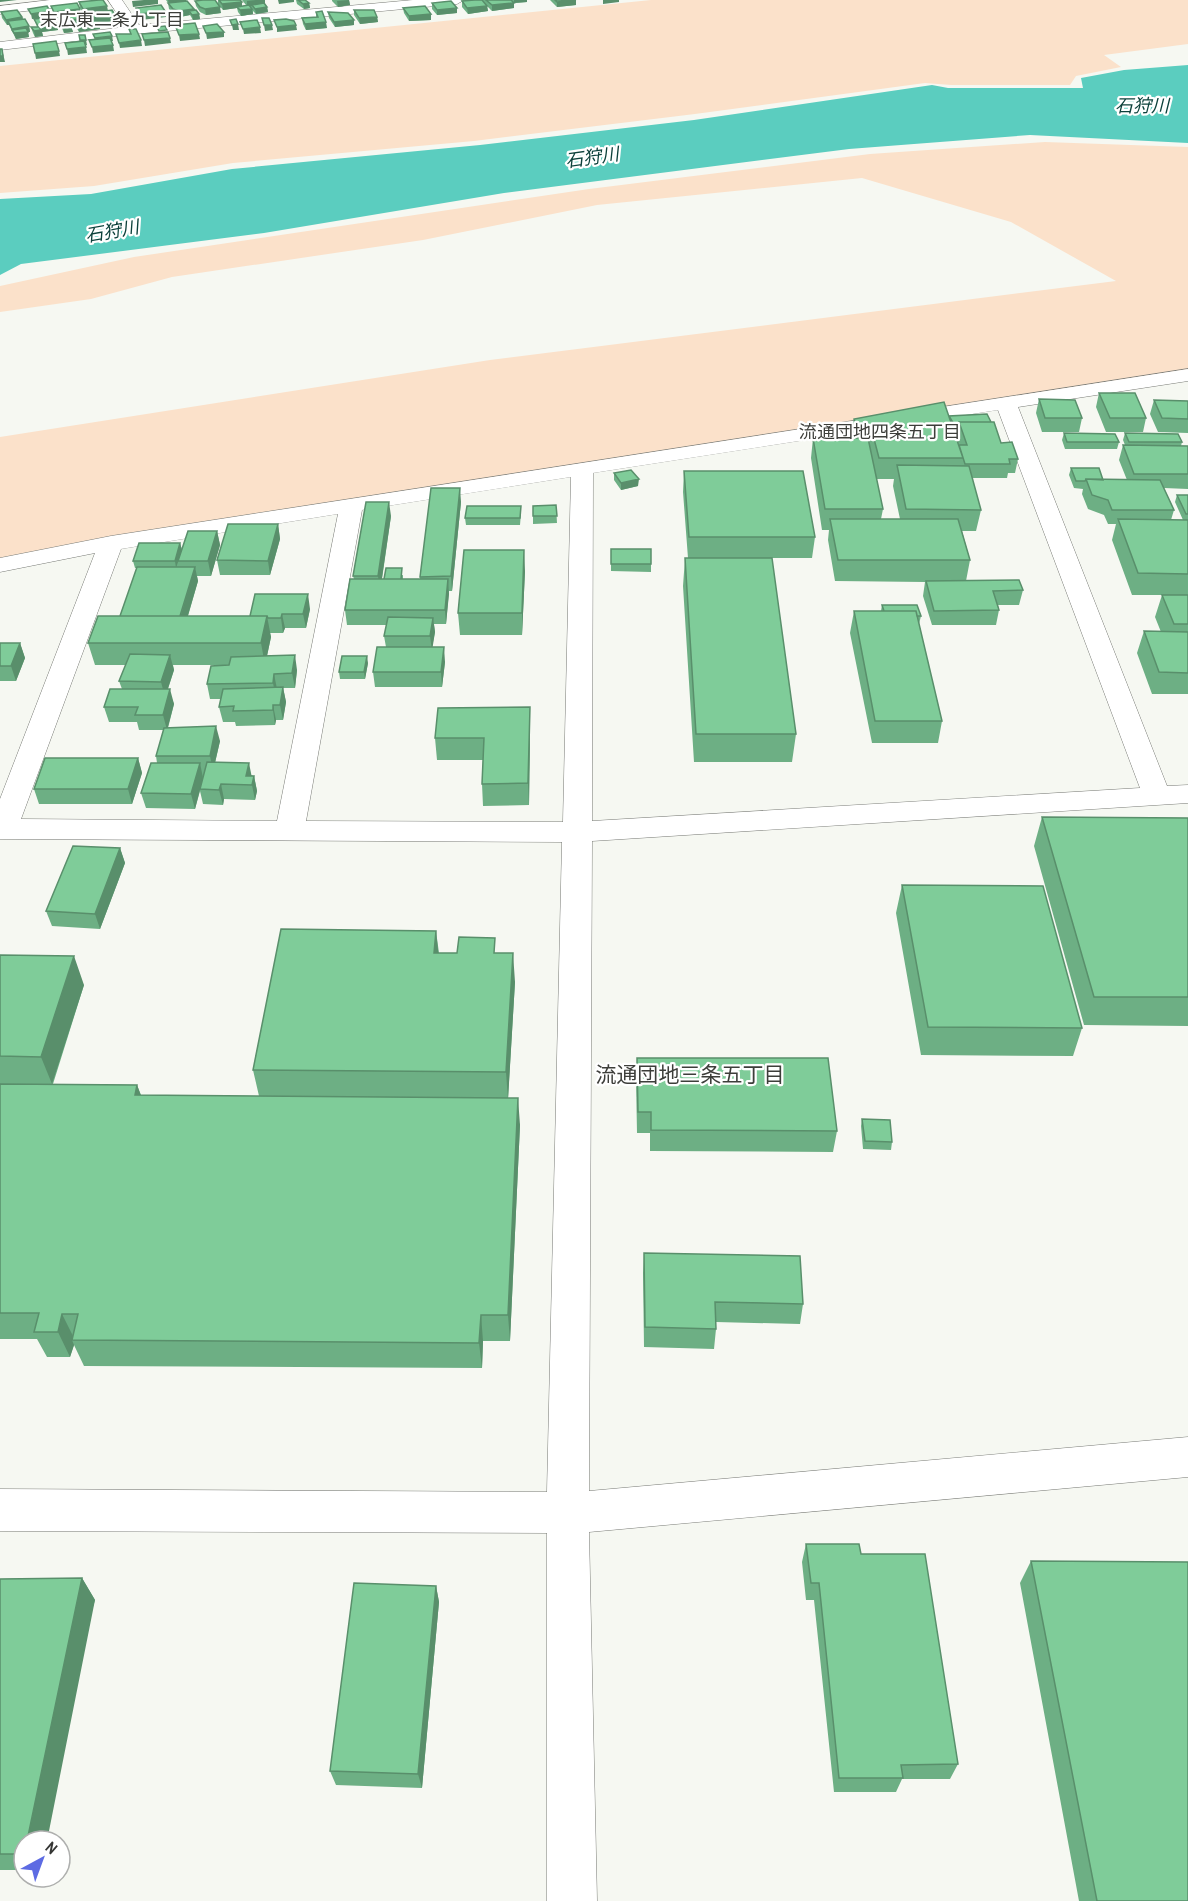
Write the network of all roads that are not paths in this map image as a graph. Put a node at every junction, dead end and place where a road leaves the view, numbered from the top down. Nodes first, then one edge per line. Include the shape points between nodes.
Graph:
1 (85, 0) edge
2 (115, 0) edge
3 (457, 0) edge
4 (391, 3) edge
5 (0, 10) edge
6 (135, 30) junction
7 (0, 46) edge
8 (1188, 375) edge
9 (1006, 403) junction
10 (582, 468) junction
11 (351, 505) junction
12 (111, 543) junction
13 (0, 565) edge
14 (1188, 794) edge
15 (1157, 796) junction
16 (1, 829) edge
17 (290, 830) junction
18 (579, 832) junction
19 (1188, 1457) edge
20 (0, 1510) edge
21 (567, 1513) junction
22 (572, 1901) edge

1 - 5 street
2 - 6 street
3 - 4 street
4 - 6 street
6 - 7 street
8 - 9 street
9 - 10 street
9 - 15 street
10 - 11 street
10 - 18 street
11 - 12 street
11 - 17 street
12 - 13 street
12 - 16 street
14 - 15 street
15 - 18 street
16 - 17 street
17 - 18 street
18 - 21 street
19 - 21 street
20 - 21 street
21 - 22 street

